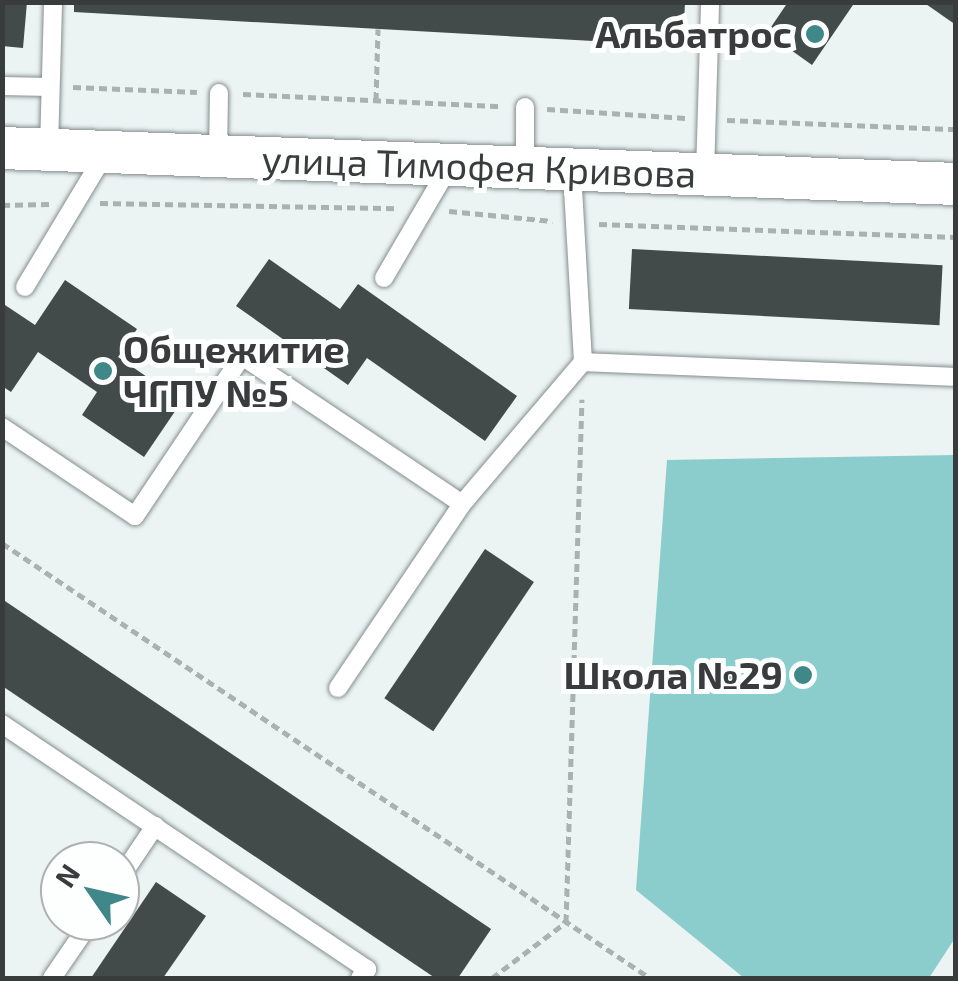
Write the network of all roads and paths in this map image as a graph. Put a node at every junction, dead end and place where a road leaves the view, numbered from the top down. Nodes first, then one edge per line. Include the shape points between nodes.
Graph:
1 (53, 2) edge
2 (710, 2) edge
3 (378, 29) dead end
4 (2, 86) edge
5 (50, 87) junction
6 (219, 92) dead end
7 (376, 100) dead end
8 (525, 107) dead end
9 (2, 148) edge
10 (49, 149) junction
11 (106, 151) junction
12 (218, 156) junction
13 (450, 164) junction
14 (525, 167) junction
15 (572, 170) junction
16 (704, 174) junction
17 (956, 184) edge
18 (76, 203) junction
19 (2, 205) edge
20 (424, 209) junction
21 (575, 224) junction
22 (956, 237) edge
23 (384, 278) dead end
24 (25, 287) dead end
25 (582, 362) junction
26 (956, 377) edge
27 (2, 427) edge
28 (462, 504) junction
29 (2, 544) edge
30 (338, 688) dead end
31 (2, 724) edge
32 (155, 826) junction
33 (140, 848) edge
34 (566, 922) junction
35 (77, 941) edge
36 (52, 978) edge
37 (360, 978) edge
38 (492, 978) edge
39 (650, 978) edge

1 - 5 lane
2 - 16 lane
3 - 7 path
4 - 5 lane
5 - 10 lane
6 - 12 lane
8 - 14 lane
9 - 10 street, улица Тимофея Кривова
10 - 11 street, улица Тимофея Кривова
11 - 12 street, улица Тимофея Кривова
11 - 18 lane
12 - 13 street, улица Тимофея Кривова
13 - 14 street, улица Тимофея Кривова
13 - 20 lane
14 - 15 street, улица Тимофея Кривова
15 - 16 street, улица Тимофея Кривова
15 - 21 lane
16 - 17 street, улица Тимофея Кривова
18 - 19 path
18 - 20 path
18 - 24 lane
20 - 21 path
20 - 23 lane
21 - 22 path
21 - 25 lane
25 - 26 lane
25 - 28 lane
25 - 34 path
27 - 28 lane via 134,516 242,356
28 - 30 lane
29 - 34 path
31 - 32 lane
32 - 33 lane
32 - 37 lane via 367,969
34 - 38 path
34 - 39 path
35 - 36 lane

